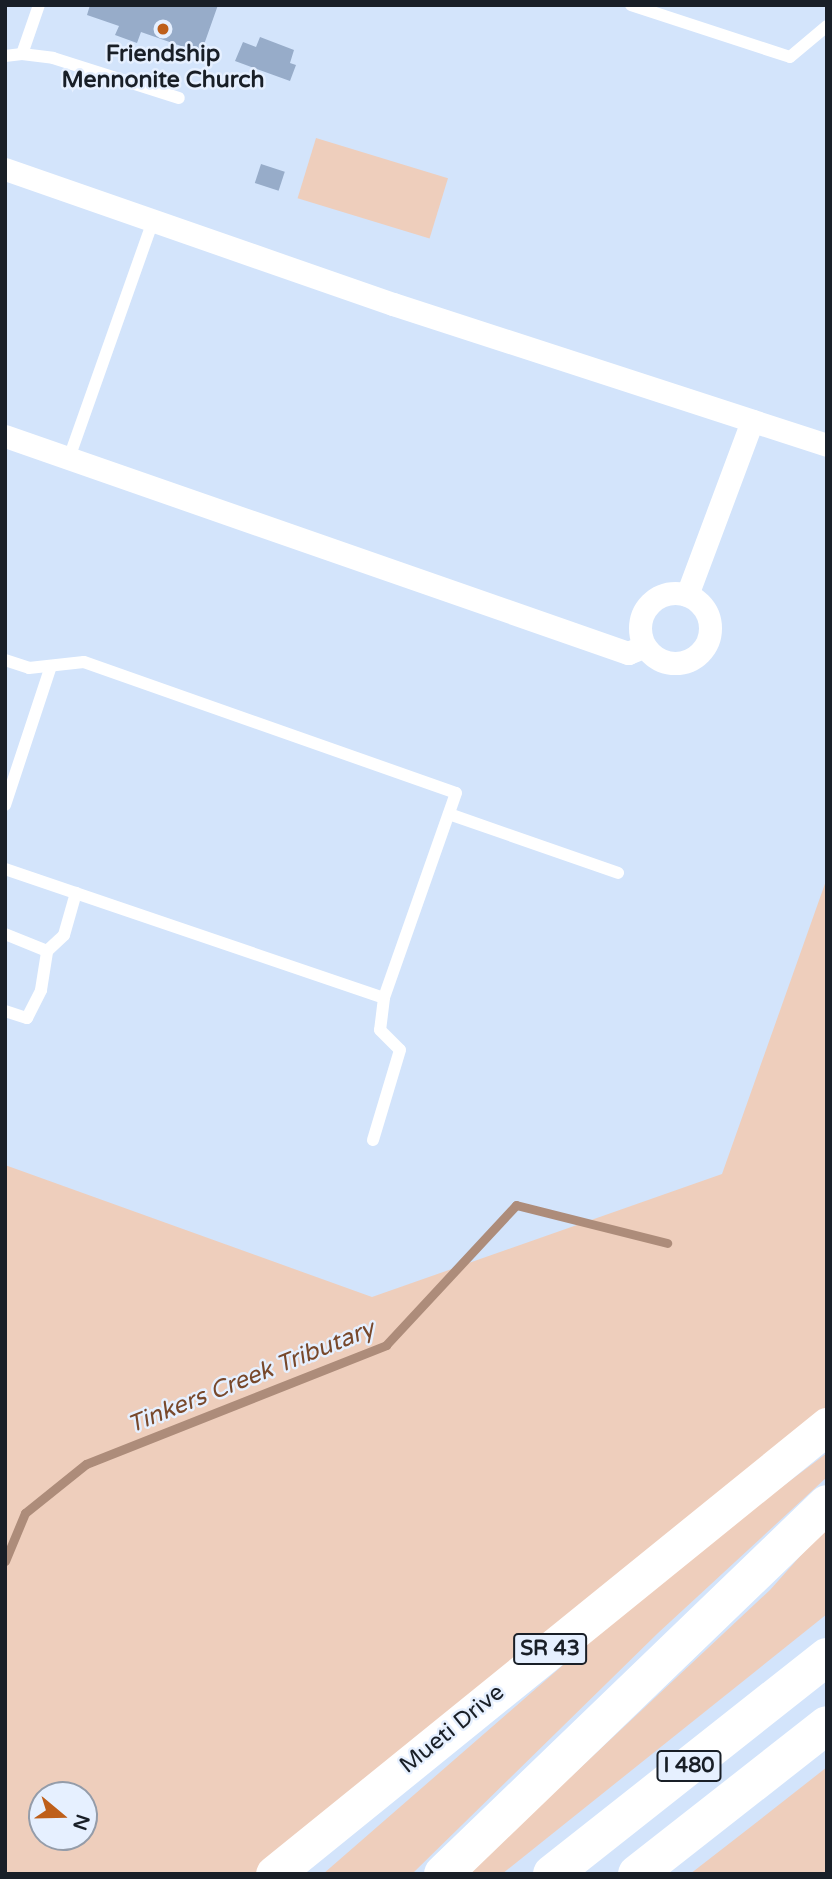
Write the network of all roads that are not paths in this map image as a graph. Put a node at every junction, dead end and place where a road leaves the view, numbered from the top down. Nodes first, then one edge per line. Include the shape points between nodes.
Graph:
1 (39, 5) edge
2 (631, 5) edge
3 (827, 26) edge
4 (22, 54) junction
5 (5, 56) edge
6 (179, 98) dead end
7 (5, 169) edge
8 (153, 221) junction
9 (752, 421) junction
10 (5, 436) edge
11 (827, 445) edge
12 (69, 458) junction
13 (687, 595) junction
14 (645, 646) junction
15 (5, 660) edge
16 (51, 666) junction
17 (5, 805) edge
18 (449, 814) junction
19 (5, 869) edge
20 (618, 873) dead end
21 (76, 893) junction
22 (5, 934) edge
23 (47, 951) junction
24 (384, 998) junction
25 (5, 1011) edge
26 (373, 1140) dead end
27 (827, 1426) edge
28 (827, 1504) edge
29 (827, 1657) edge
30 (827, 1725) edge
31 (274, 1874) edge
32 (443, 1874) edge
33 (552, 1874) edge
34 (637, 1874) edge

1 - 4 lane
2 - 3 lane via 790,57
4 - 5 lane
4 - 6 lane via 54,58
7 - 8 street
8 - 9 street
8 - 12 lane
9 - 11 street
9 - 13 street
10 - 12 street
12 - 14 street via 628,653
13 - 14 street via 670,593 649,604 639,632
13 - 14 street via 706,611 711,627 707,645 692,660 680,664 660,661
15 - 16 lane via 29,668
16 - 17 lane
16 - 18 lane via 84,662 456,793
18 - 20 lane
18 - 24 lane
19 - 21 lane
21 - 23 lane via 64,935
21 - 24 lane
22 - 23 lane
23 - 25 lane via 41,990 27,1018
24 - 26 lane via 380,1030 400,1049
27 - 31 main road, Mueti Drive / SR 43
28 - 32 highway
29 - 33 highway, I 480
30 - 34 highway, I 480

